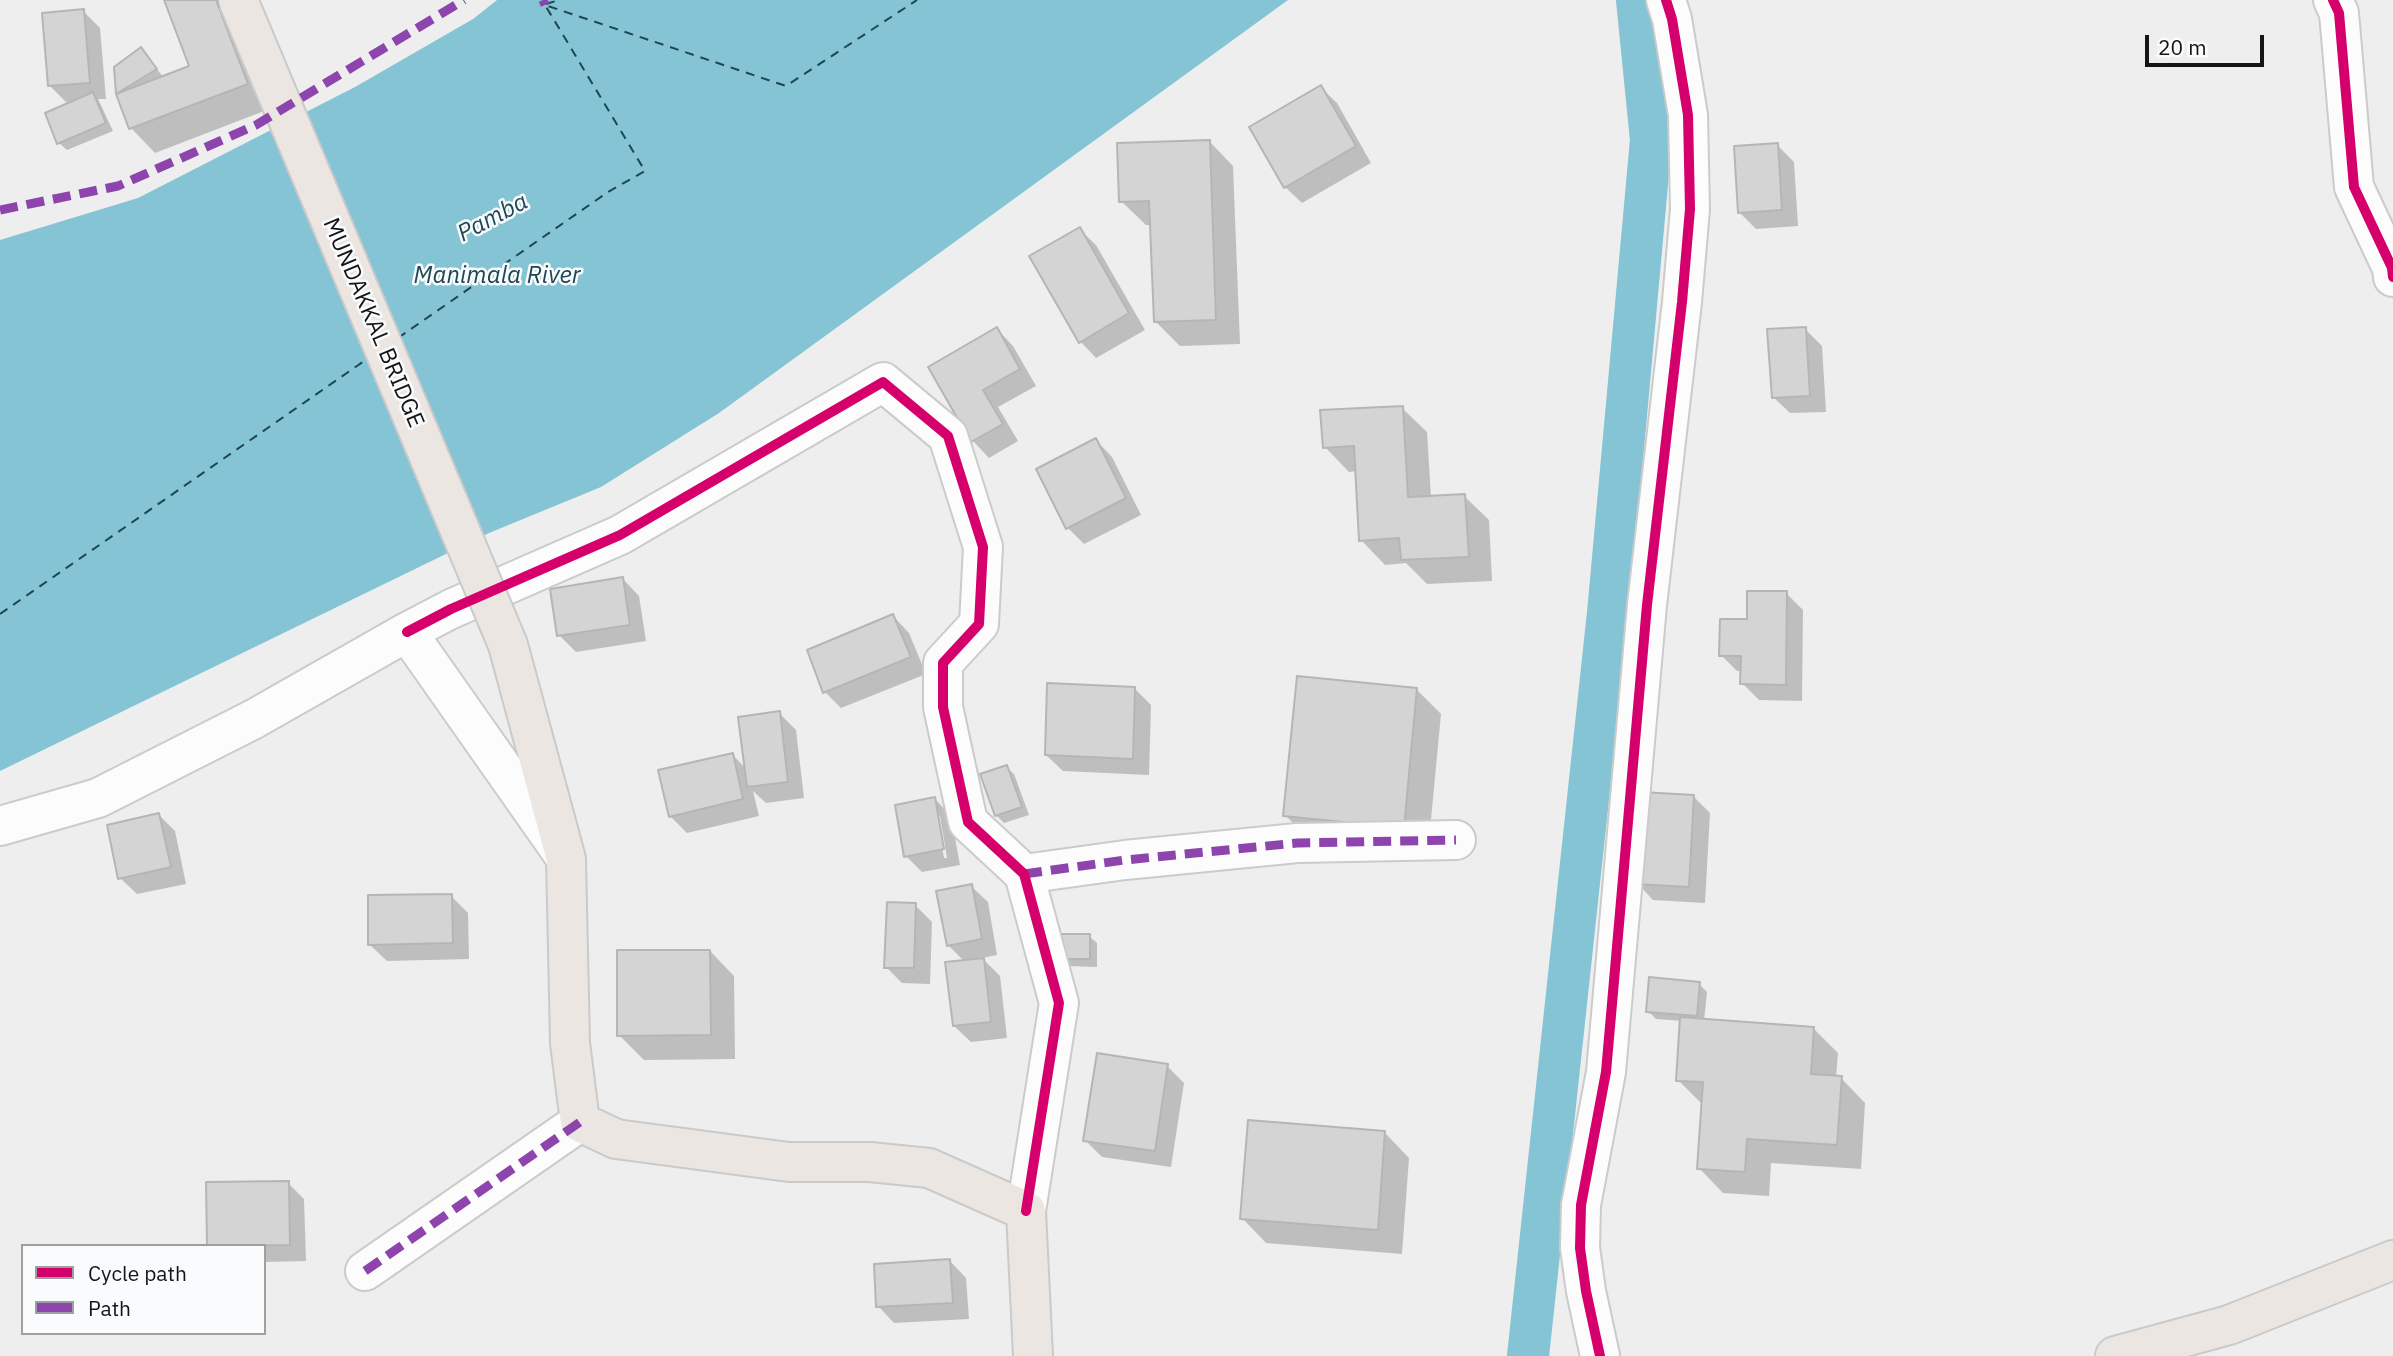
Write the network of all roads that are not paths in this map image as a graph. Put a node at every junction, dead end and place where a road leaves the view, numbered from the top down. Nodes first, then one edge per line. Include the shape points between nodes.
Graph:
1 (238, 0) edge
2 (1666, 0) edge
3 (2333, 0) edge
4 (2393, 277) edge
5 (407, 632) junction
6 (0, 826) edge
7 (1456, 840) dead end
8 (566, 859) junction
9 (1024, 874) junction
10 (580, 1122) junction
11 (1026, 1211) junction
12 (2393, 1260) edge
13 (365, 1271) dead end
14 (1033, 1356) edge
15 (1600, 1356) edge
16 (2115, 1356) edge

1 - 8 main road, MUNDAKKAL BRIDGE, bridge via 508,645
2 - 15 street via 1688,115 1690,209 1647,605 1606,1072 1581,1205 1580,1248
3 - 4 street via 2339,13 2354,187
5 - 6 street via 254,719 98,798
5 - 8 street
5 - 9 street via 620,535 883,382 948,436 983,547 979,624 943,663 943,707 968,822
7 - 9 street via 1297,843
8 - 10 main road, MUNDAKKAL BRIDGE via 570,1042
9 - 11 street via 1059,1003
10 - 11 main road via 616,1139 789,1162 929,1168
10 - 13 street
11 - 14 main road
12 - 16 main road via 2229,1325

